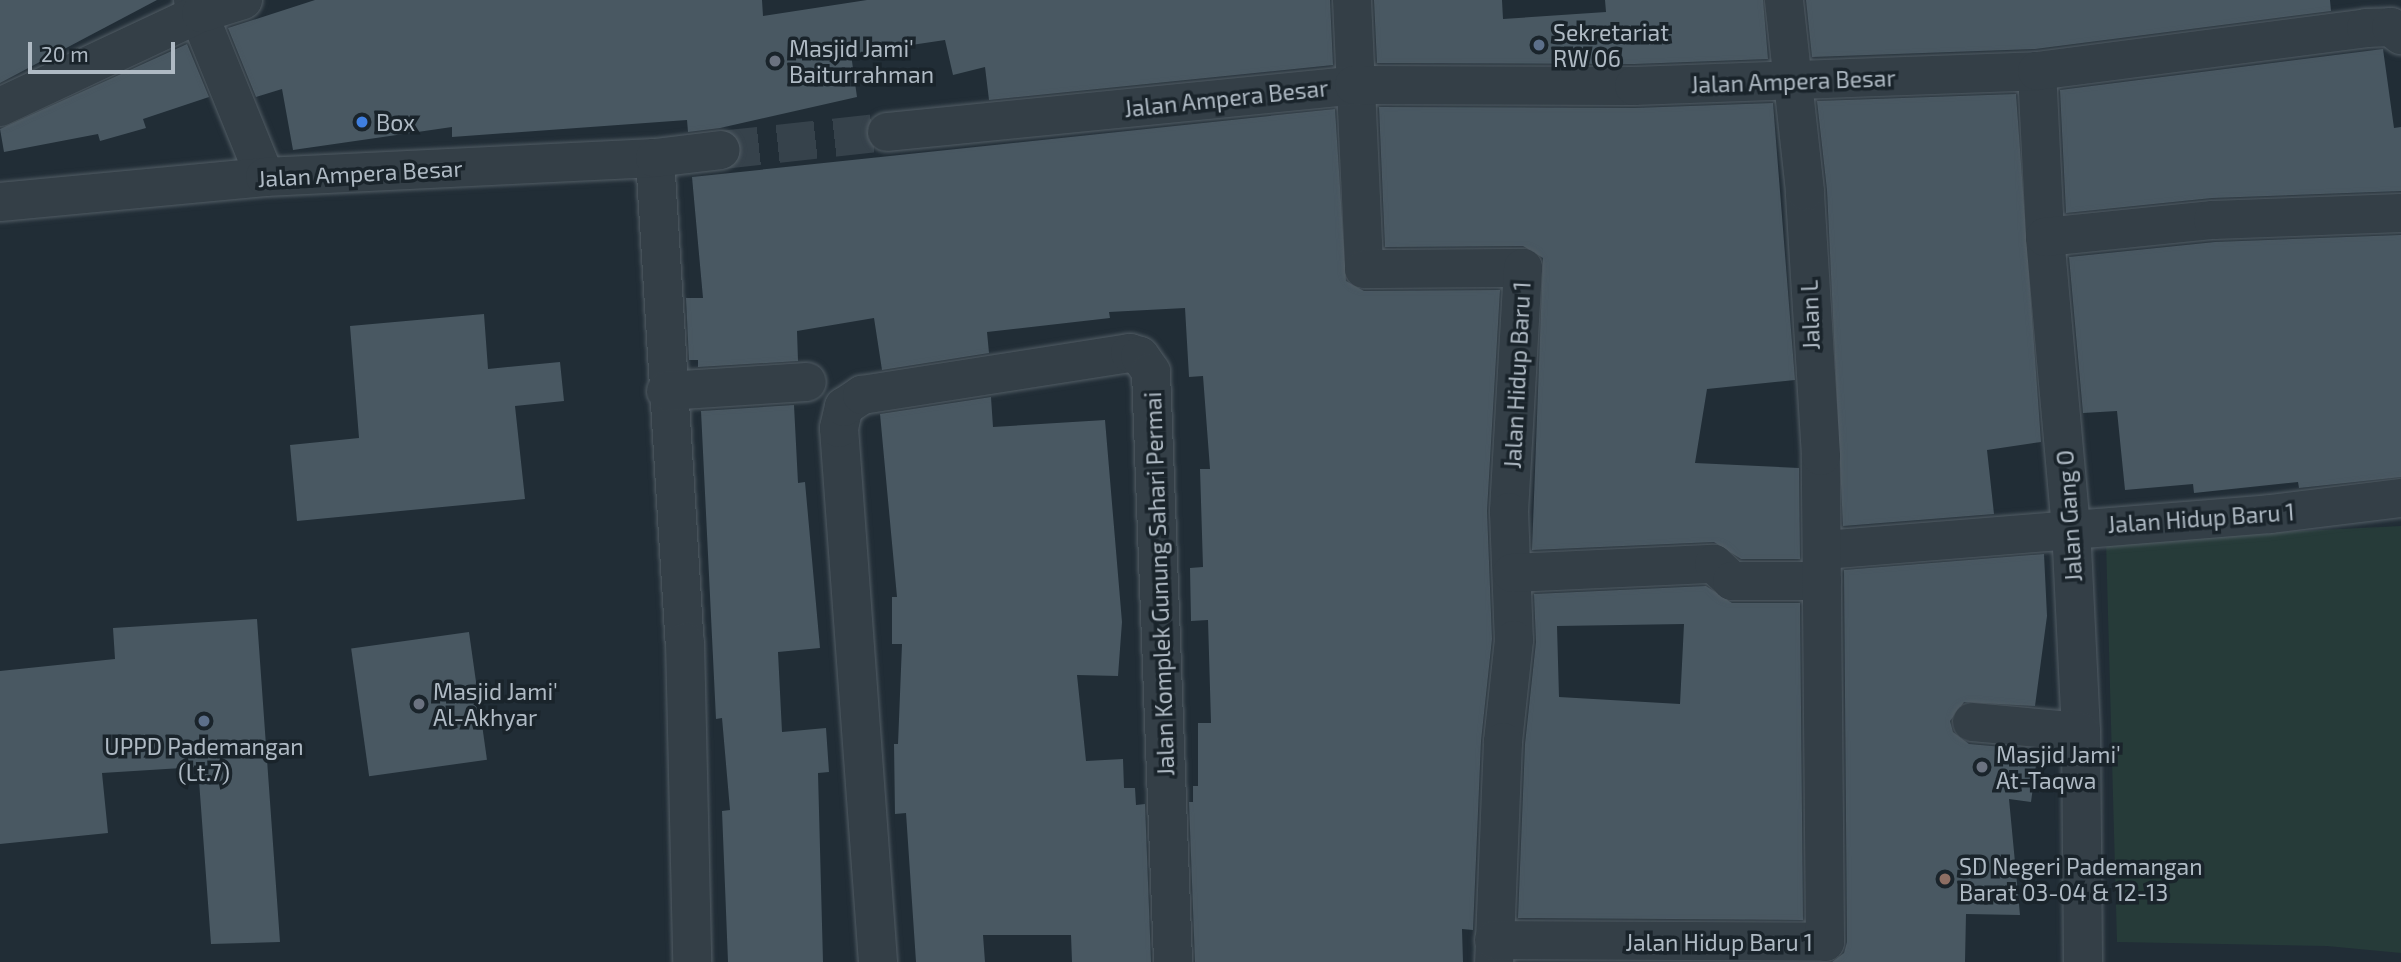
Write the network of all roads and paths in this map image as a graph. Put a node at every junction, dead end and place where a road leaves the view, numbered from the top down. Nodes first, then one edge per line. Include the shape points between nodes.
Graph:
1 (243, 0) edge
2 (1352, 0) edge
3 (1784, 0) edge
4 (197, 6) edge
5 (2401, 35) edge
6 (2037, 71) junction
7 (1795, 81) junction
8 (1354, 85) junction
9 (0, 107) edge
10 (887, 132) tunnel mouth
11 (721, 150) tunnel mouth
12 (655, 158) junction
13 (265, 177) junction
14 (0, 202) edge
15 (2401, 213) edge
16 (2045, 237) junction
17 (807, 382) dead end
18 (666, 391) junction
19 (2401, 498) edge
20 (2071, 527) junction
21 (1823, 566) junction
22 (1512, 573) junction
23 (1972, 722) dead end
24 (2081, 732) junction
25 (1494, 951) edge
26 (1748, 953) edge
27 (692, 962) edge
28 (878, 962) edge
29 (1173, 962) edge
30 (2083, 962) edge

1 - 4 street
2 - 8 street
3 - 7 street, Jalan L
4 - 9 street
4 - 13 street
5 - 6 street, Jalan Ampera Besar via 2391,27 2366,28
6 - 7 street, Jalan Ampera Besar
6 - 16 street, Jalan Gang O
7 - 8 street, Jalan Ampera Besar via 1634,86
7 - 21 street, Jalan L
8 - 10 street, Jalan Ampera Besar
8 - 22 street, Jalan Hidup Baru 1 via 1364,269 1523,268 1509,512
11 - 12 street, Jalan Ampera Besar
12 - 13 street, Jalan Ampera Besar
12 - 18 street
13 - 14 street, Jalan Ampera Besar
15 - 16 street via 2213,220
16 - 20 street, Jalan Gang O
17 - 18 street
18 - 27 street via 685,642
19 - 20 street, Jalan Hidup Baru 1 via 2270,514
20 - 21 street, Jalan Hidup Baru 1
20 - 24 street, Jalan Gang O
21 - 22 street, Jalan Hidup Baru 1 via 1732,581 1714,564
21 - 26 street, Jalan Hidup Baru 1 via 1825,942
22 - 25 street, Jalan Hidup Baru 1 via 1514,640 1503,743
23 - 24 street
24 - 30 street, Jalan Gang O
25 - 26 street, Jalan Hidup Baru 1
28 - 29 street, Jalan Komplek Gunung Sahari Permai via 839,428 844,407 862,395 1130,353 1140,356 1151,372

